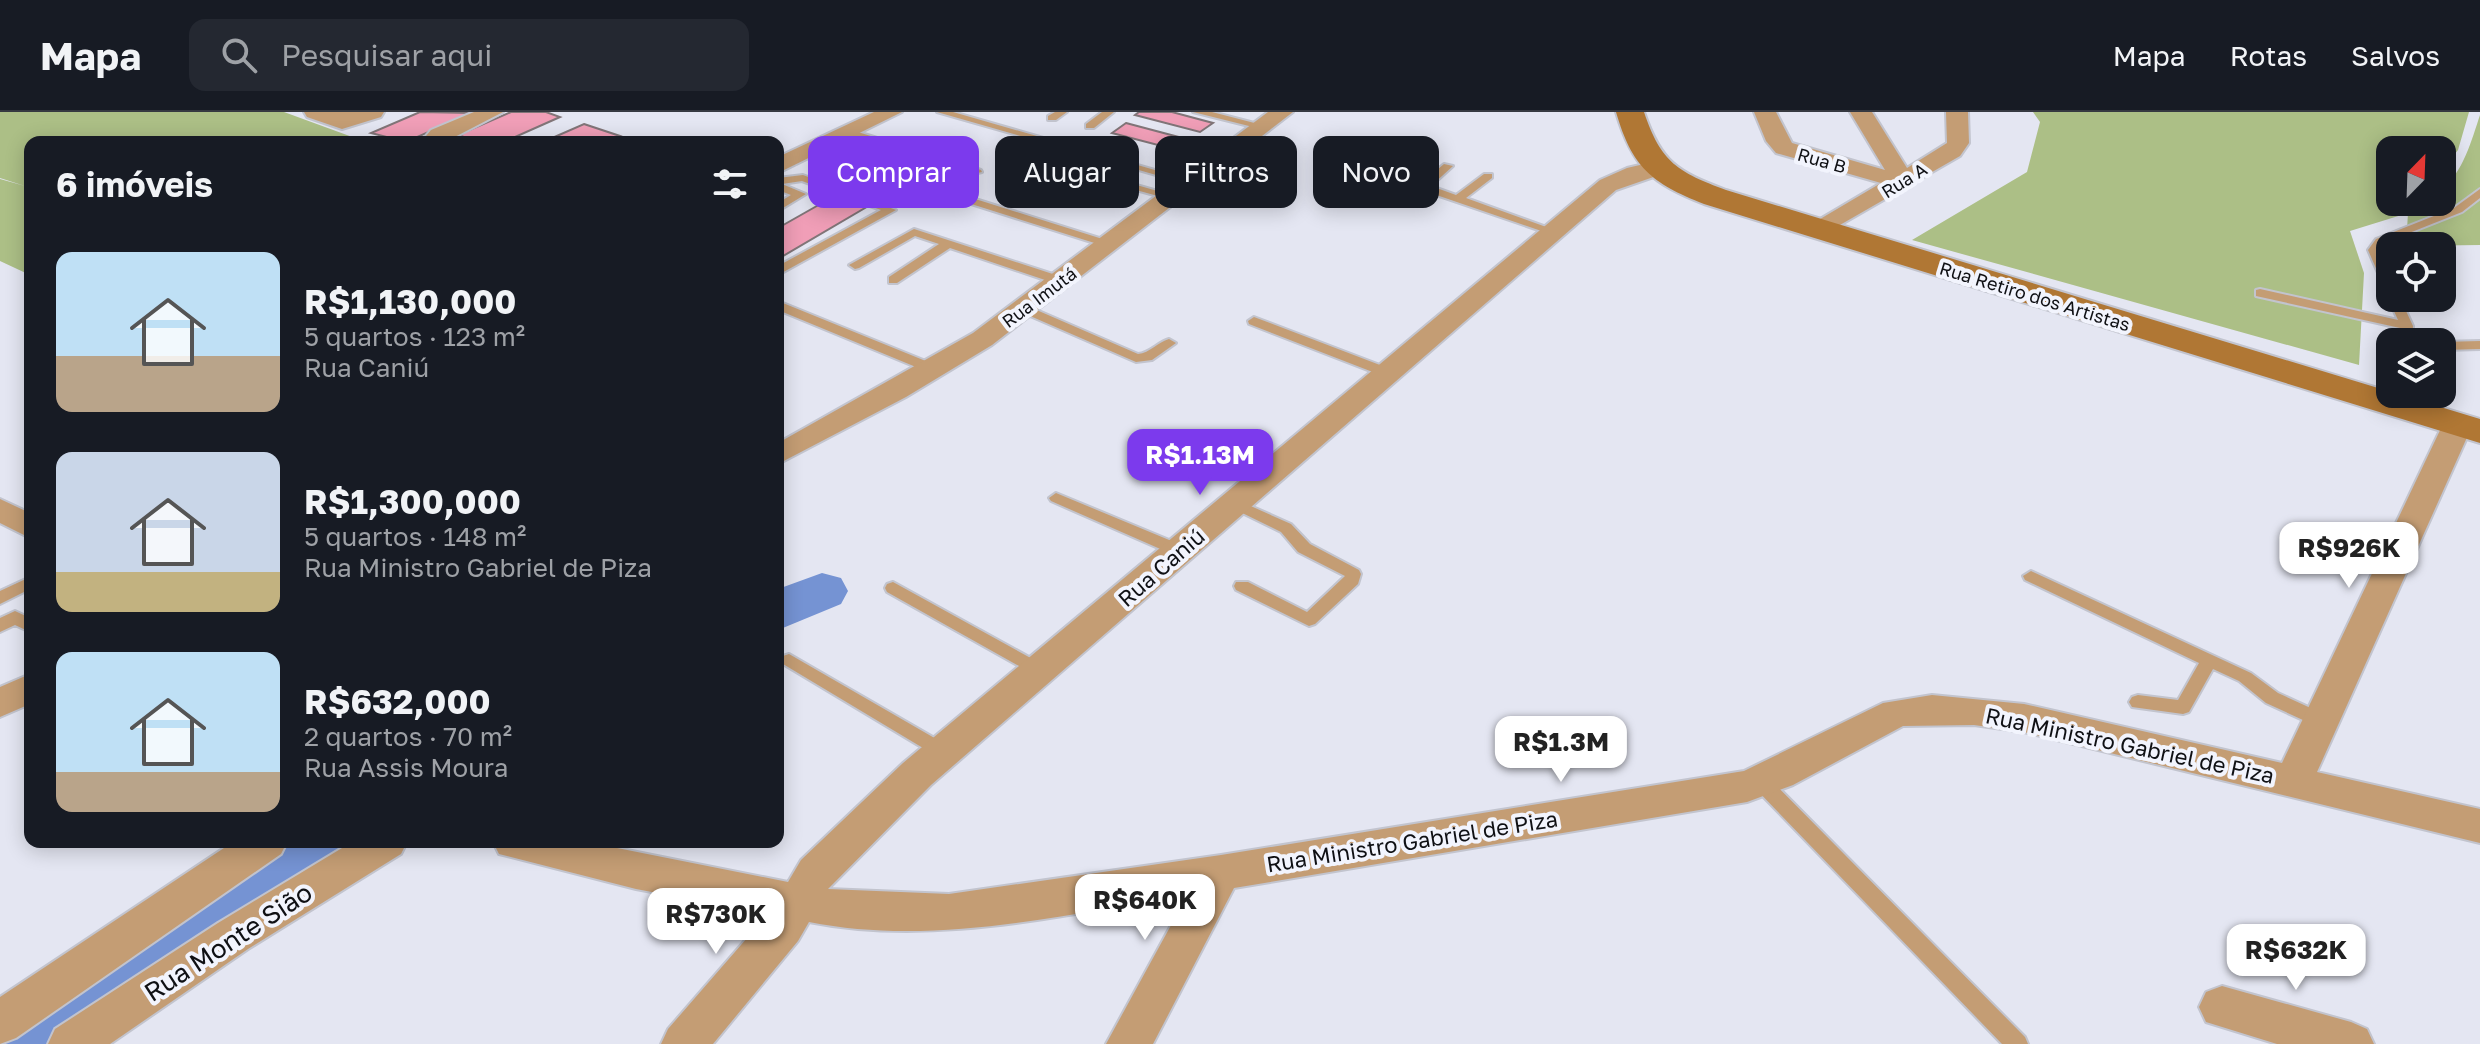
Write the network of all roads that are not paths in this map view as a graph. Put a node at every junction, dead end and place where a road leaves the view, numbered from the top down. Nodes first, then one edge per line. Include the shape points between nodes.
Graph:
1 (315, 112) edge
2 (373, 112) edge
3 (491, 112) edge
4 (891, 112) edge
5 (942, 112) edge
6 (1109, 112) edge
7 (1198, 112) edge
8 (1630, 112) edge
9 (1765, 112) edge
10 (1861, 112) edge
11 (1957, 112) edge
12 (1272, 119) edge
13 (1090, 126) dead end
14 (848, 132) junction
15 (438, 136) edge
16 (861, 136) edge
17 (1249, 136) edge
18 (784, 163) edge
19 (1448, 166) dead end
20 (1657, 168) junction
21 (1488, 176) dead end
22 (1155, 181) edge
23 (1902, 181) junction
24 (784, 183) edge
25 (784, 187) edge
26 (2480, 192) edge
27 (1456, 200) junction
28 (979, 203) edge
29 (784, 204) edge
30 (1155, 206) edge
31 (1819, 230) junction
32 (1554, 232) junction
33 (2403, 232) edge
34 (949, 243) junction
35 (1108, 244) junction
36 (855, 265) dead end
37 (784, 268) edge
38 (893, 280) dead end
39 (1061, 281) junction
40 (2260, 293) dead end
41 (784, 307) edge
42 (1025, 309) junction
43 (2400, 312) edge
44 (1254, 321) dead end
45 (2407, 326) joint
46 (1169, 343) dead end
47 (2480, 345) edge
48 (2456, 346) edge
49 (933, 369) junction
50 (1388, 373) junction
51 (2376, 394) edge
52 (2416, 408) edge
53 (2469, 428) edge
54 (784, 452) edge
55 (1056, 498) dead end
56 (1235, 504) junction
57 (0, 509) edge
58 (24, 523) edge
59 (1180, 551) junction
60 (2031, 576) dead end
61 (24, 585) edge
62 (1242, 586) dead end
63 (893, 588) dead end
64 (0, 598) edge
65 (24, 622) edge
66 (0, 626) edge
67 (2155, 628) dead end
68 (789, 660) dead end
69 (2209, 661) junction
70 (2227, 669) junction
71 (1041, 671) junction
72 (24, 691) edge
73 (2138, 702) dead end
74 (0, 703) edge
75 (2322, 721) junction
76 (944, 752) junction
77 (1760, 781) junction
78 (2293, 781) junction
79 (2480, 826) edge
80 (257, 848) edge
81 (376, 848) edge
82 (539, 848) edge
83 (1221, 873) junction
84 (797, 901) junction
85 (2222, 1007) dead end
86 (0, 1023) edge
87 (71, 1044) edge
88 (684, 1044) edge
89 (1129, 1044) edge
90 (2017, 1044) edge
91 (2351, 1044) edge

1 - 2 street via 342,122
3 - 15 street
4 - 14 street
5 - 22 lane
6 - 13 lane
7 - 12 lane
8 - 20 street, Rua Retiro dos Artistas via 1640,147
9 - 23 street, Rua B via 1784,148
10 - 23 street
11 - 23 street, Rua A via 1957,146
12 - 17 street, Rua Imutá
14 - 16 lane
14 - 18 street
19 - 27 lane via 1423,187
20 - 31 street, Rua Retiro dos Artistas via 1715,197
20 - 32 street, Rua Caniú via 1608,185
21 - 27 lane
23 - 31 street, Rua A
24 - 37 lane via 803,178 890,210
25 - 29 lane via 800,195
26 - 33 lane via 2458,210
27 - 32 lane
28 - 35 lane
30 - 35 street, Rua Imutá
31 - 51 street, Rua Retiro dos Artistas
32 - 50 street, Rua Caniú
34 - 36 lane via 909,233
34 - 38 lane
34 - 39 lane
35 - 39 street, Rua Imutá
39 - 42 street, Rua Imutá
40 - 45 lane
41 - 49 lane
42 - 46 lane via 1136,358
42 - 49 street, Rua Imutá
43 - 45 lane
44 - 50 lane
47 - 48 lane
49 - 54 street, Rua Imutá
50 - 56 street, Rua Caniú
52 - 53 street, Rua Retiro dos Artistas
53 - 75 street
55 - 59 lane
56 - 59 street, Rua Caniú
56 - 62 lane via 1286,528 1304,548 1353,574 1309,620
57 - 58 street
59 - 71 street, Rua Caniú
60 - 69 lane
61 - 64 lane
63 - 71 lane
65 - 66 lane via 15,617
67 - 70 lane via 2222,658
68 - 76 lane
69 - 70 lane
69 - 73 lane via 2183,707
70 - 75 lane
71 - 76 street, Rua Caniú
72 - 74 street
75 - 78 street
76 - 84 street, Rua Caniú via 838,847
77 - 78 street, Rua Ministro Gabriel de Piza via 1896,713 1932,709 2024,718
77 - 83 street, Rua Ministro Gabriel de Piza
77 - 90 lane
78 - 79 street, Rua Ministro Gabriel de Piza
80 - 86 street
81 - 87 street, Rua Monte Sião
82 - 84 street, Rua Ministro Gabriel de Piza
83 - 84 street, Rua Ministro Gabriel de Piza via 949,913 840,910
83 - 89 street
84 - 88 street, Rua Caniú via 760,958
85 - 91 street

